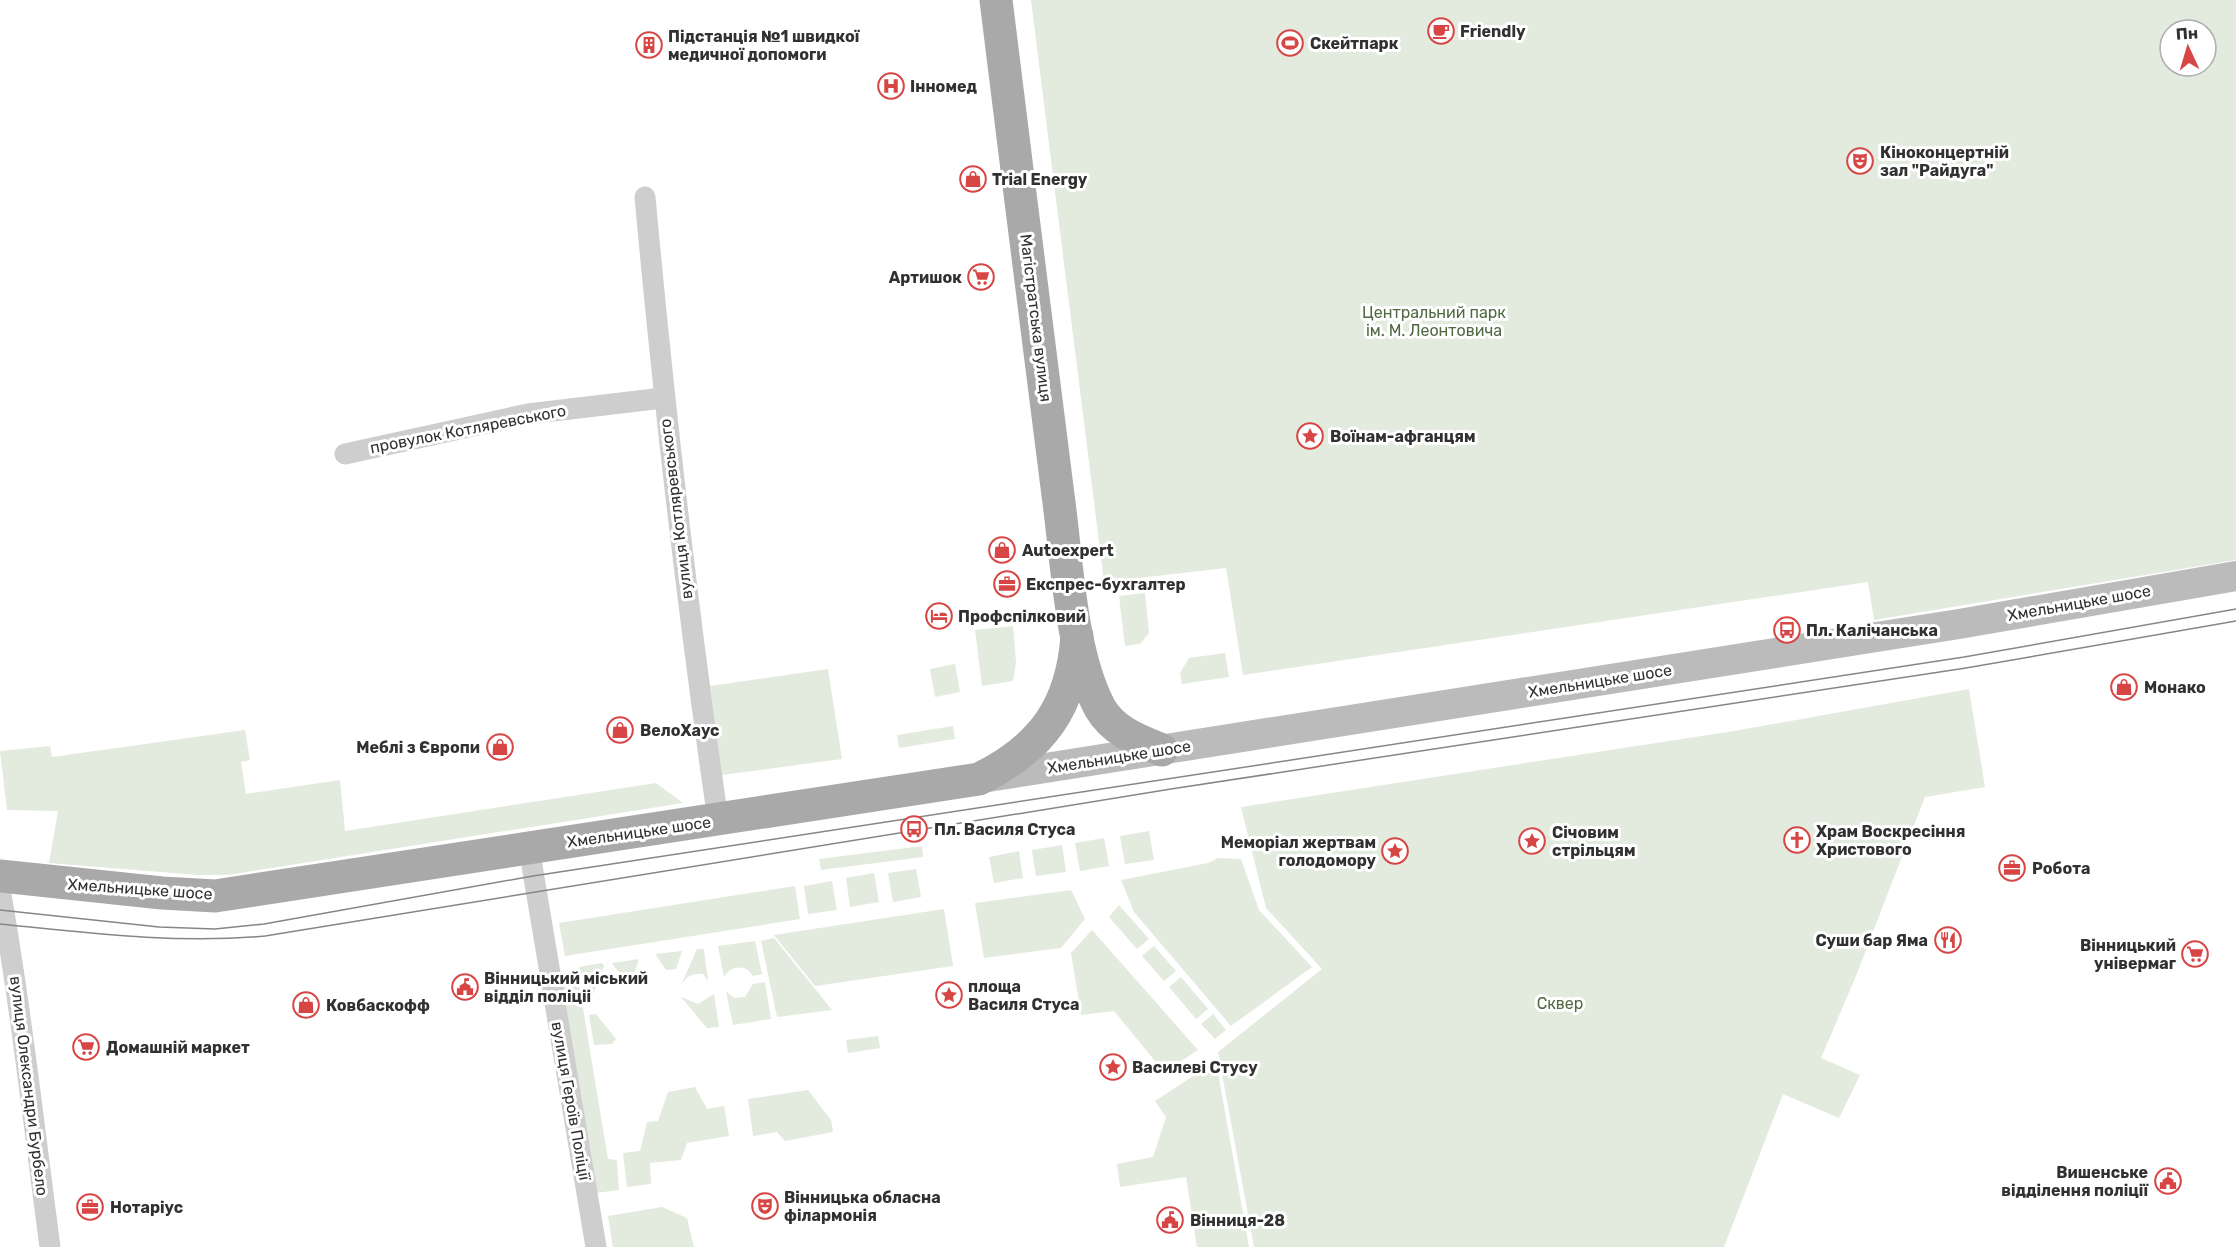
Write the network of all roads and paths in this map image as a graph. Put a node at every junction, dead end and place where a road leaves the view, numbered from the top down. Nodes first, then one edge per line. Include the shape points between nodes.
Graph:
1 (996, 0) edge
2 (645, 197) dead end
3 (663, 398) junction
4 (345, 454) dead end
5 (2236, 576) edge
6 (1077, 636) junction
7 (1162, 750) junction
8 (979, 779) junction
9 (718, 820) junction
10 (529, 848) junction
11 (0, 876) edge
12 (0, 889) edge
13 (50, 1247) edge
14 (596, 1247) edge

1 - 6 main road, Магістратська вулиця
2 - 3 street, вулиця Котляревського
3 - 4 street, провулок Котляревського via 528,414
3 - 9 street, вулиця Котляревського
5 - 7 main road, Хмельницьке шосе via 1959,624
6 - 7 main road via 1100,707 1111,722 1127,735
6 - 8 main road via 1069,687 1043,733 1024,752
7 - 8 main road, Хмельницьке шосе
8 - 9 main road, Хмельницьке шосе
9 - 10 main road, Хмельницьке шосе
10 - 11 main road, Хмельницьке шосе via 215,896
10 - 14 street, вулиця Героїв Поліції
12 - 13 street, вулиця Олександри Бурбело via 15,969

